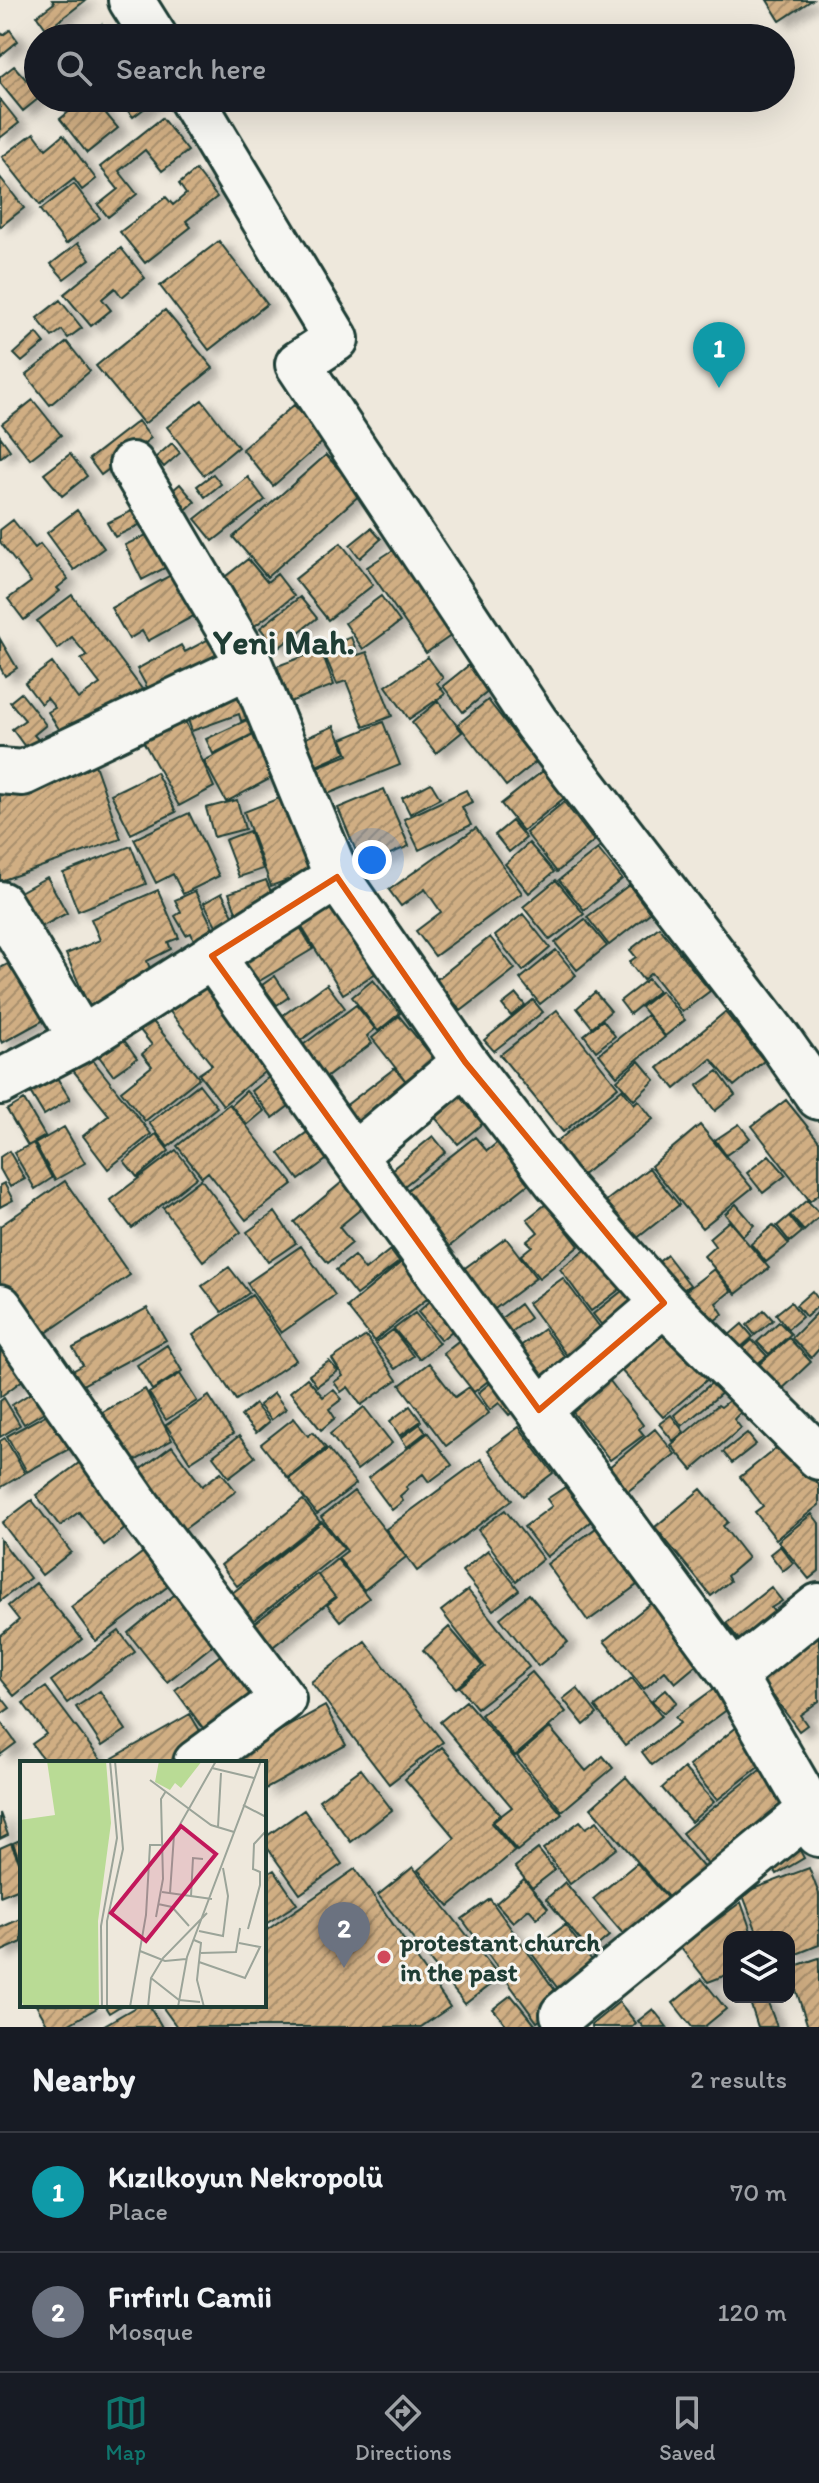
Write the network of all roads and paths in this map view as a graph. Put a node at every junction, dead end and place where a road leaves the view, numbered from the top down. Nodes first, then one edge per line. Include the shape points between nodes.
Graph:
1 (131, 0) edge
2 (146, 24) edge
3 (199, 112) edge
4 (132, 465) dead end
5 (250, 665) junction
6 (0, 771) edge
7 (337, 877) junction
8 (0, 904) edge
9 (212, 956) junction
10 (82, 1039) junction
11 (465, 1062) junction
12 (0, 1082) edge
13 (819, 1097) edge
14 (353, 1156) junction
15 (664, 1303) junction
16 (0, 1307) edge
17 (539, 1410) junction
18 (819, 1457) edge
19 (819, 1606) edge
20 (733, 1675) junction
21 (199, 1761) edge
22 (815, 1822) edge
23 (563, 2014) dead end

1 - 2 street
3 - 13 street via 336,339 298,364 536,723
4 - 5 street
5 - 6 street via 23,773
5 - 7 street
7 - 9 street
7 - 11 street
8 - 10 street
9 - 10 street
9 - 14 street
10 - 12 street
11 - 14 street
11 - 15 street via 557,1182
14 - 17 street
15 - 17 street
15 - 18 street
16 - 21 street via 147,1519 283,1699
17 - 20 street
19 - 20 street
20 - 22 street
22 - 23 street

